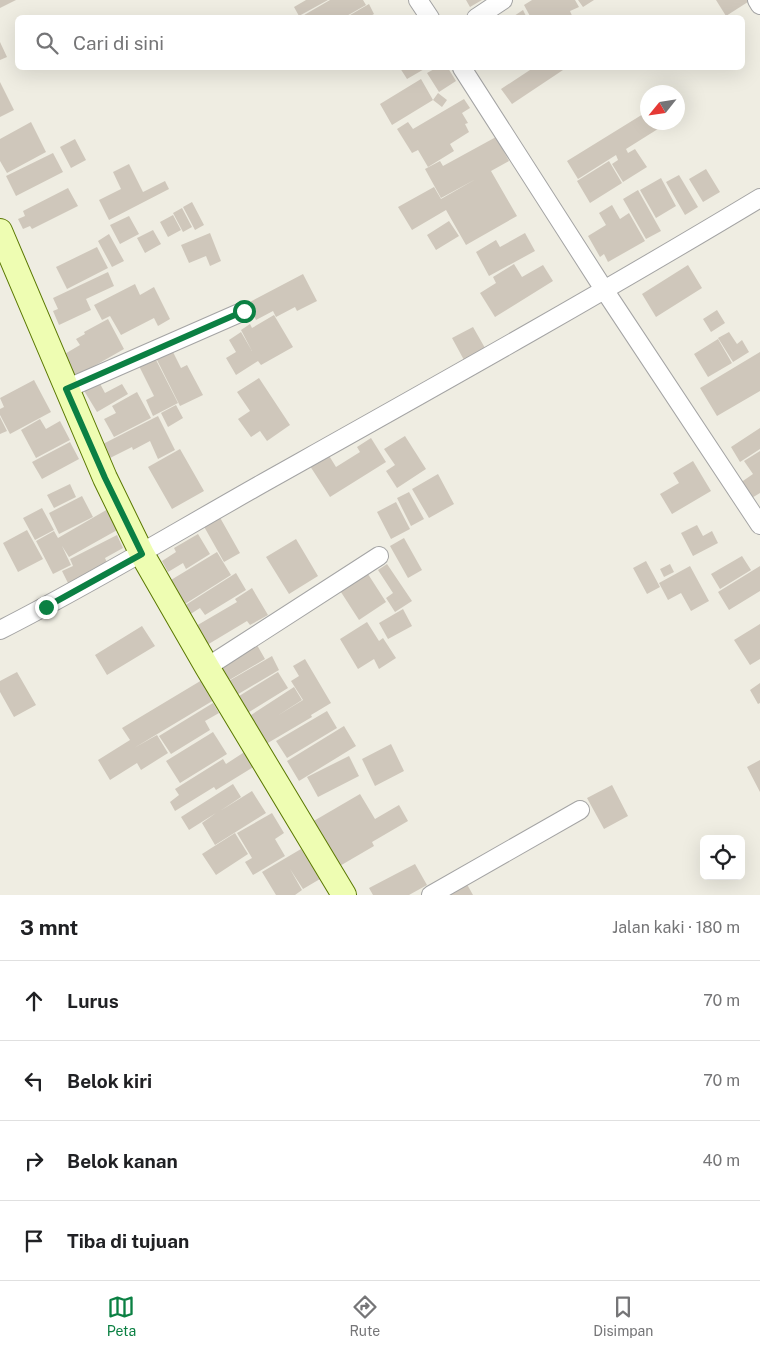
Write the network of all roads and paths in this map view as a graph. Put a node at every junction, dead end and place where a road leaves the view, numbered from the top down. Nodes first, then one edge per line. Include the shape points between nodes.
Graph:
1 (418, 0) edge
2 (503, 0) edge
3 (757, 0) edge
4 (760, 5) edge
5 (428, 15) edge
6 (480, 15) edge
7 (463, 70) edge
8 (760, 198) edge
9 (0, 231) edge
10 (605, 291) junction
11 (244, 311) dead end
12 (66, 389) junction
13 (760, 525) edge
14 (142, 554) junction
15 (379, 556) dead end
16 (0, 630) edge
17 (207, 667) junction
18 (580, 810) dead end
19 (344, 895) edge
20 (431, 895) edge

1 - 5 street
2 - 6 street
3 - 4 street
7 - 10 street
8 - 10 street
9 - 12 street
10 - 13 street
10 - 14 street
11 - 12 street
12 - 14 street
14 - 16 street
14 - 17 street
15 - 17 street
17 - 19 street
18 - 20 street

